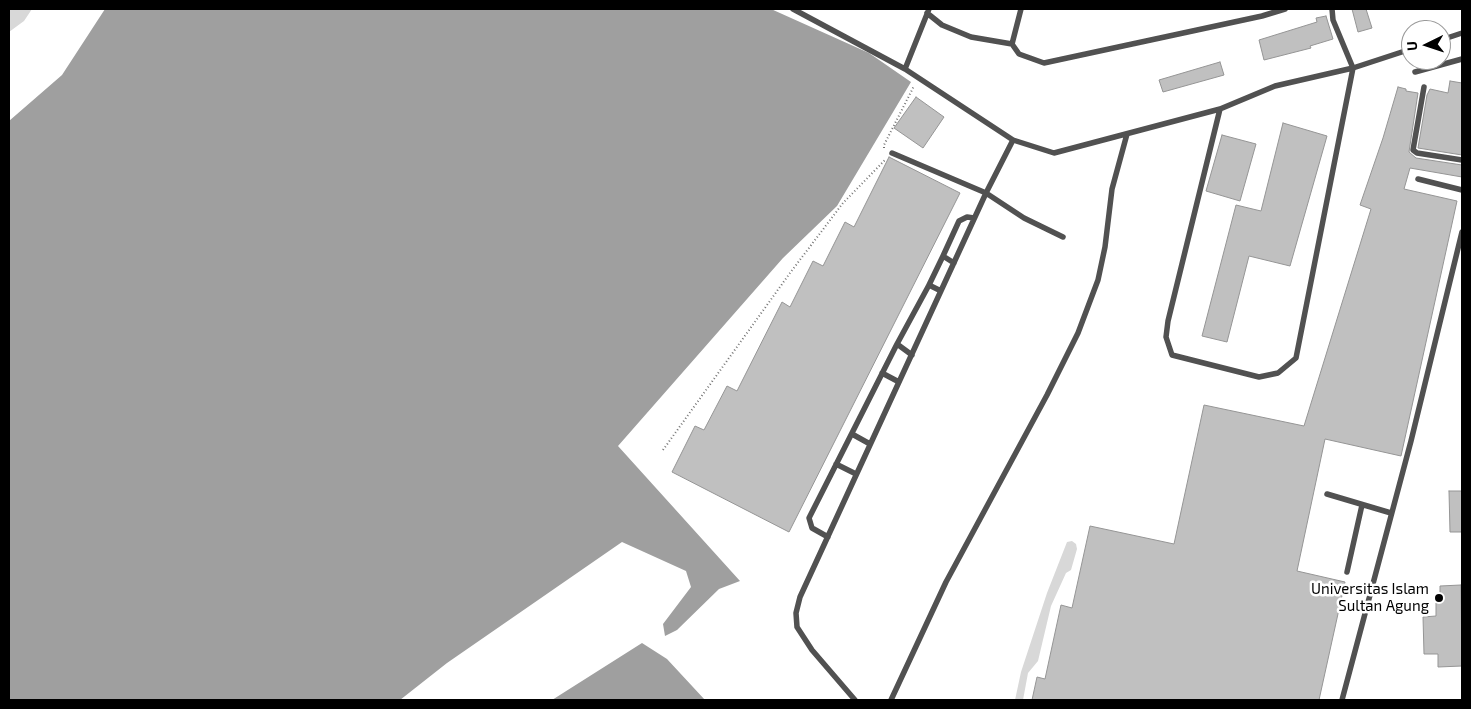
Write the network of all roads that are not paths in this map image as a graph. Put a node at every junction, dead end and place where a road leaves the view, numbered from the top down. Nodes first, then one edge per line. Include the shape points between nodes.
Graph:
1 (793, 9) edge
2 (1021, 9) edge
3 (1285, 9) edge
4 (1332, 9) edge
5 (928, 11) edge
6 (1012, 44) junction
7 (1401, 53) edge
8 (1462, 59) edge
9 (1353, 68) junction
10 (905, 69) junction
11 (1415, 72) dead end
12 (1424, 87) dead end
13 (1220, 109) junction
14 (1127, 134) junction
15 (1013, 140) junction
16 (892, 153) road end
17 (1462, 160) edge
18 (1418, 180) dead end
19 (1462, 190) edge
20 (986, 193) junction
21 (974, 218) junction
22 (1462, 232) edge
23 (1063, 237) dead end
24 (943, 256) junction
25 (954, 263) junction
26 (929, 285) junction
27 (941, 290) junction
28 (897, 344) junction
29 (912, 355) junction
30 (882, 373) junction
31 (899, 382) junction
32 (852, 434) junction
33 (870, 444) junction
34 (836, 464) junction
35 (856, 474) junction
36 (1327, 494) dead end
37 (1362, 504) junction
38 (1392, 513) junction
39 (828, 537) junction
40 (1347, 572) dead end
41 (855, 700) edge
42 (891, 700) edge
43 (1342, 700) edge

1 - 10 lane
2 - 6 lane
3 - 6 lane via 1044,63 1020,54
4 - 9 lane via 1333,20
5 - 6 lane via 942,25 971,37
5 - 10 lane
7 - 9 lane
8 - 11 lane
9 - 13 lane via 1275,86
9 - 13 lane via 1296,358 1278,372 1259,377 1172,355 1166,337
10 - 15 lane
12 - 17 lane via 1413,150
13 - 14 lane
14 - 15 lane via 1054,153
14 - 42 lane via 1112,189 1098,280 1078,333 946,582
15 - 20 lane
16 - 20 lane
18 - 19 lane
20 - 21 lane
20 - 23 lane via 1024,218
21 - 24 lane via 960,221
21 - 25 lane
22 - 38 lane
24 - 25 lane
24 - 26 lane
25 - 27 lane
26 - 27 lane
26 - 28 lane
27 - 29 lane
28 - 29 lane
28 - 30 lane
29 - 31 lane
30 - 31 lane
30 - 32 lane
31 - 33 lane
32 - 33 lane
32 - 34 lane
33 - 35 lane
34 - 35 lane
34 - 39 lane via 809,518 812,528
35 - 39 lane
36 - 37 lane
37 - 38 lane
37 - 40 lane
38 - 43 lane
39 - 41 lane via 800,597 797,627 812,650

